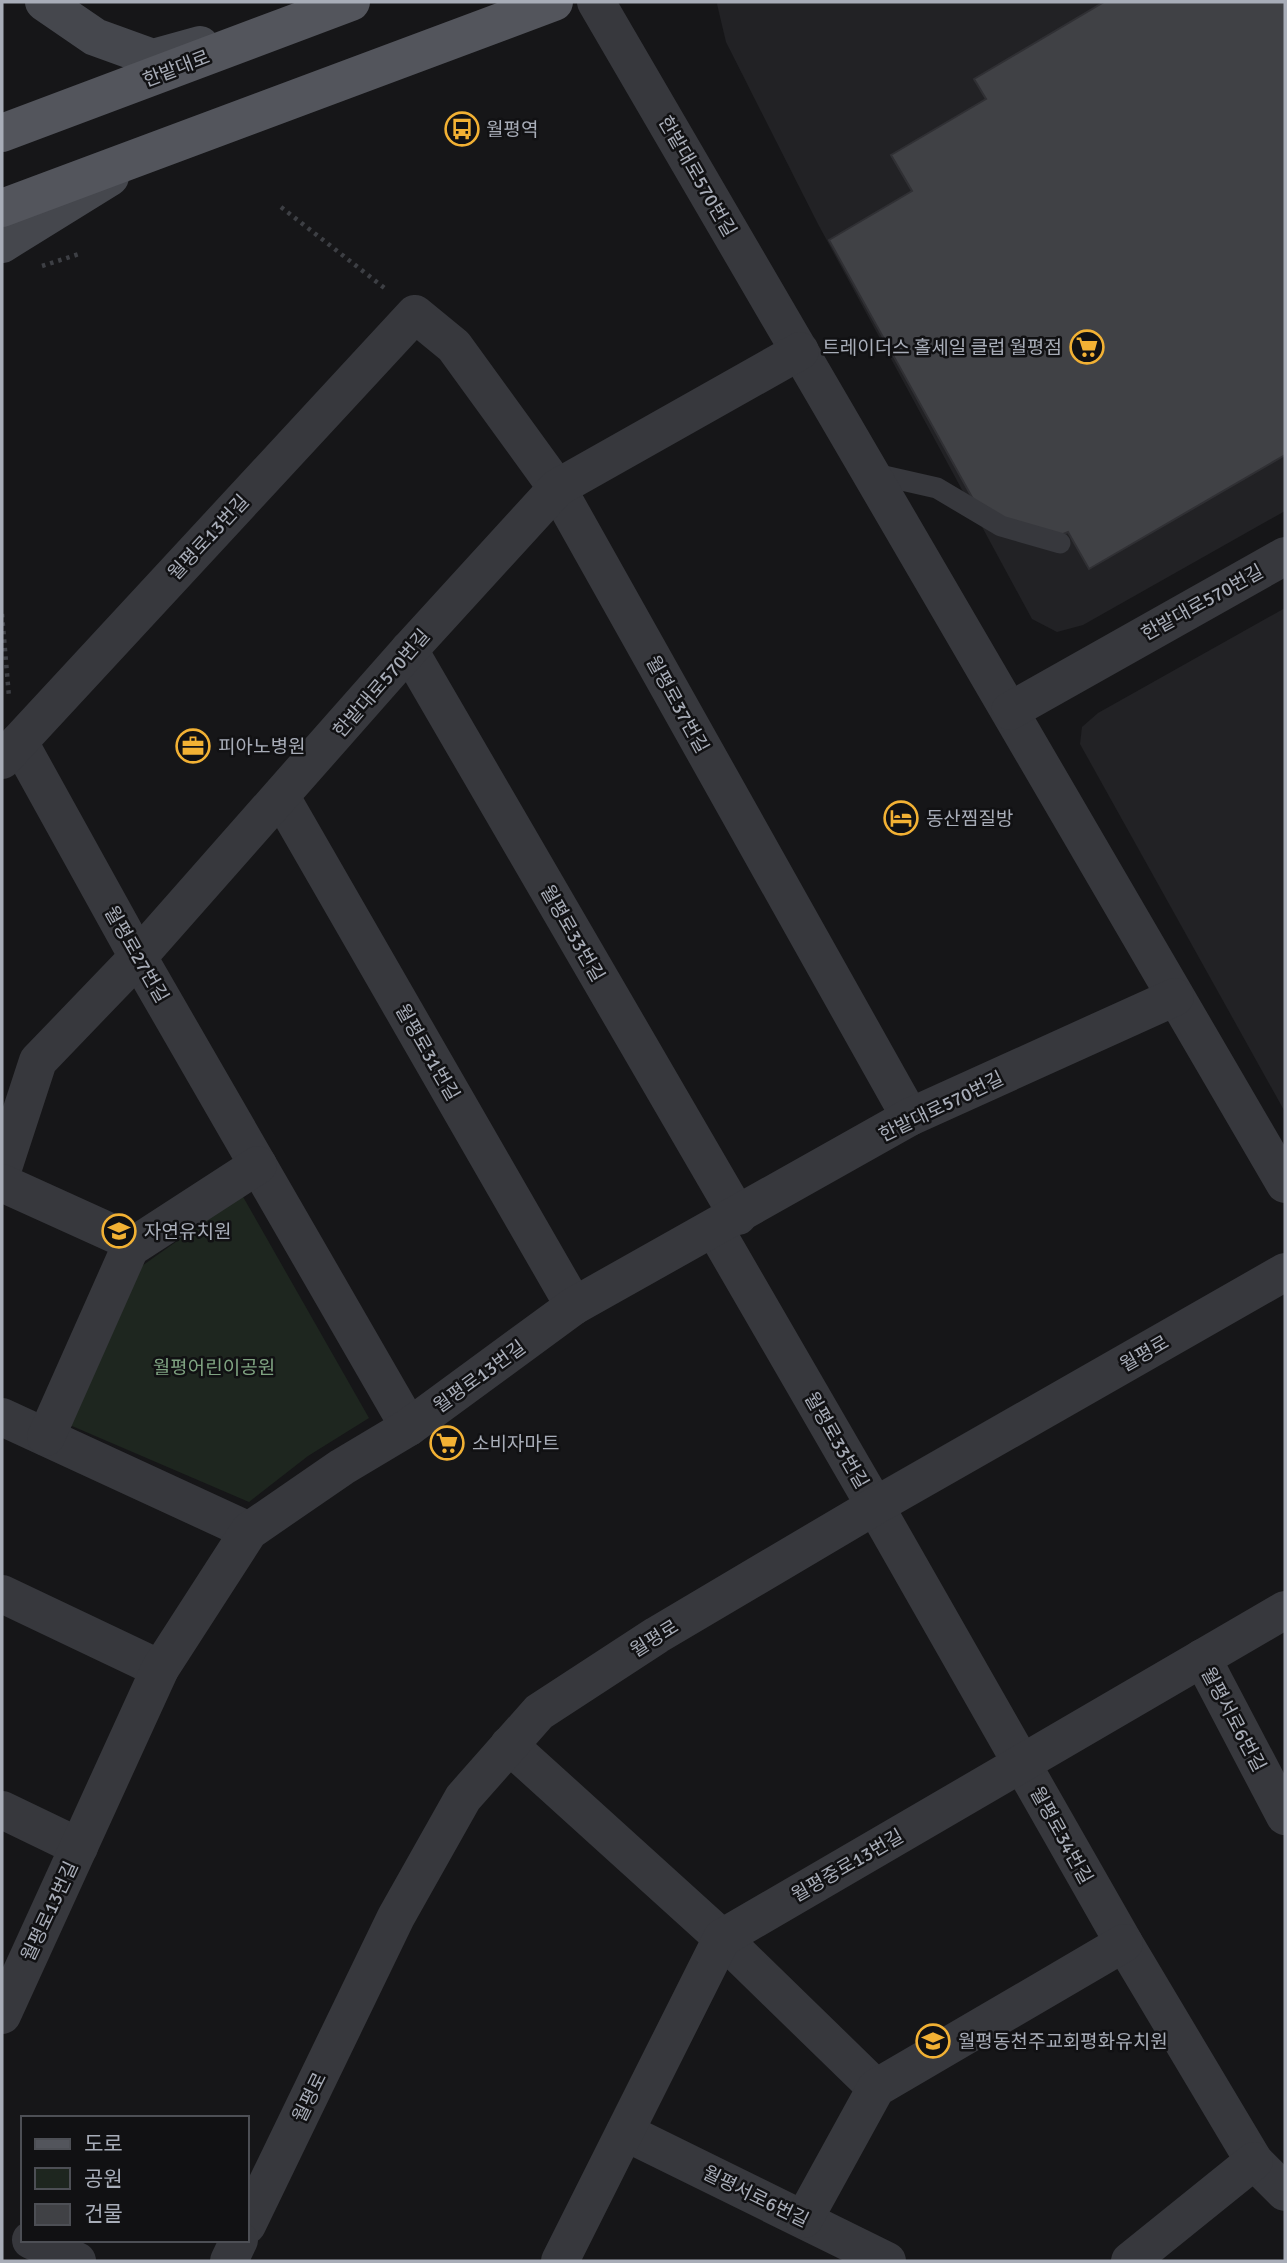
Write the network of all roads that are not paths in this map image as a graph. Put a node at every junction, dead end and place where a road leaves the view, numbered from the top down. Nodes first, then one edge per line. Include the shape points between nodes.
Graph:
1 (44, 2) edge
2 (351, 2) edge
3 (554, 2) edge
4 (596, 2) edge
5 (307, 18) junction
6 (2, 133) edge
7 (156, 149) junction
8 (2, 208) edge
9 (2, 244) edge
10 (404, 304) joint
11 (800, 351) junction
12 (871, 473) junction
13 (557, 488) junction
14 (1060, 542) dead end
15 (1285, 556) edge
16 (409, 650) junction
17 (1010, 711) junction
18 (10, 751) edge
19 (281, 797) junction
20 (138, 957) junction
21 (1175, 997) junction
22 (910, 1117) junction
23 (258, 1165) junction
24 (2, 1171) edge
25 (2, 1183) edge
26 (1285, 1184) edge
27 (726, 1222) junction
28 (130, 1248) junction
29 (1285, 1272) edge
30 (574, 1306) junction
31 (2, 1417) edge
32 (409, 1427) junction
33 (46, 1437) junction
34 (875, 1506) junction
35 (249, 1531) junction
36 (2, 1594) edge
37 (1285, 1610) edge
38 (1202, 1658) junction
39 (160, 1669) junction
40 (509, 1745) junction
41 (1023, 1765) junction
42 (2, 1810) edge
43 (1285, 1816) edge
44 (79, 1847) junction
45 (722, 1938) junction
46 (1124, 1943) junction
47 (2, 2014) edge
48 (876, 2088) junction
49 (625, 2132) junction
50 (1254, 2161) junction
51 (1285, 2192) edge
52 (804, 2219) junction
53 (248, 2223) edge
54 (2, 2227) edge
55 (21, 2235) edge
56 (35, 2242) edge
57 (238, 2242) edge
58 (77, 2261) edge
59 (229, 2261) edge
60 (560, 2261) edge
61 (887, 2261) edge
62 (1130, 2261) edge

1 - 5 street via 95,37 153,58
2 - 5 main road, 한밭대로
3 - 7 main road
4 - 11 street, 한밭대로570번길
5 - 6 main road, 한밭대로
7 - 8 main road
7 - 9 street
10 - 13 street, 월평로37번길 via 454,346
10 - 18 street, 월평로13번길
11 - 12 street, 한밭대로570번길
11 - 13 street, 한밭대로570번길
12 - 14 lane via 937,488 1001,526
12 - 17 street, 한밭대로570번길
13 - 16 street, 한밭대로570번길
13 - 22 street, 월평로37번길
15 - 17 street, 한밭대로570번길
16 - 19 street, 한밭대로570번길
16 - 27 street, 월평로33번길
17 - 21 street, 한밭대로570번길
18 - 20 street, 월평로27번길
19 - 20 street, 한밭대로570번길
19 - 30 street, 월평로31번길
20 - 23 street, 월평로27번길
20 - 24 street, 한밭대로570번길 via 38,1061
21 - 22 street, 한밭대로570번길
21 - 26 street, 한밭대로570번길
22 - 27 street, 한밭대로570번길
23 - 28 street
23 - 32 street, 월평로27번길
25 - 28 street via 121,1237
27 - 30 street, 월평로13번길
27 - 34 street, 월평로33번길
28 - 33 street
29 - 34 street, 월평로
30 - 32 street, 월평로13번길
31 - 33 street
32 - 35 street, 월평로13번길
33 - 35 street
34 - 40 street, 월평로 via 657,1635 539,1712
34 - 41 street, 월평로34번길
35 - 39 street, 월평로13번길
36 - 39 street
37 - 38 street, 월평중로13번길
38 - 41 street, 월평중로13번길
38 - 43 street, 월평서로6번길
39 - 44 street, 월평로13번길
40 - 45 street
40 - 53 street, 월평로 via 463,1797 396,1917
41 - 45 street, 월평중로13번길
41 - 46 street, 월평로34번길
42 - 44 street, 월평로13번길
44 - 47 street, 월평로13번길
45 - 48 street
45 - 49 street
46 - 48 street
46 - 50 street, 월평로34번길
48 - 52 street
49 - 52 street, 월평서로6번길
49 - 60 street
50 - 51 street, 월평로34번길
50 - 62 street
52 - 61 street, 월평서로6번길
54 - 55 street
56 - 58 street
57 - 59 street

